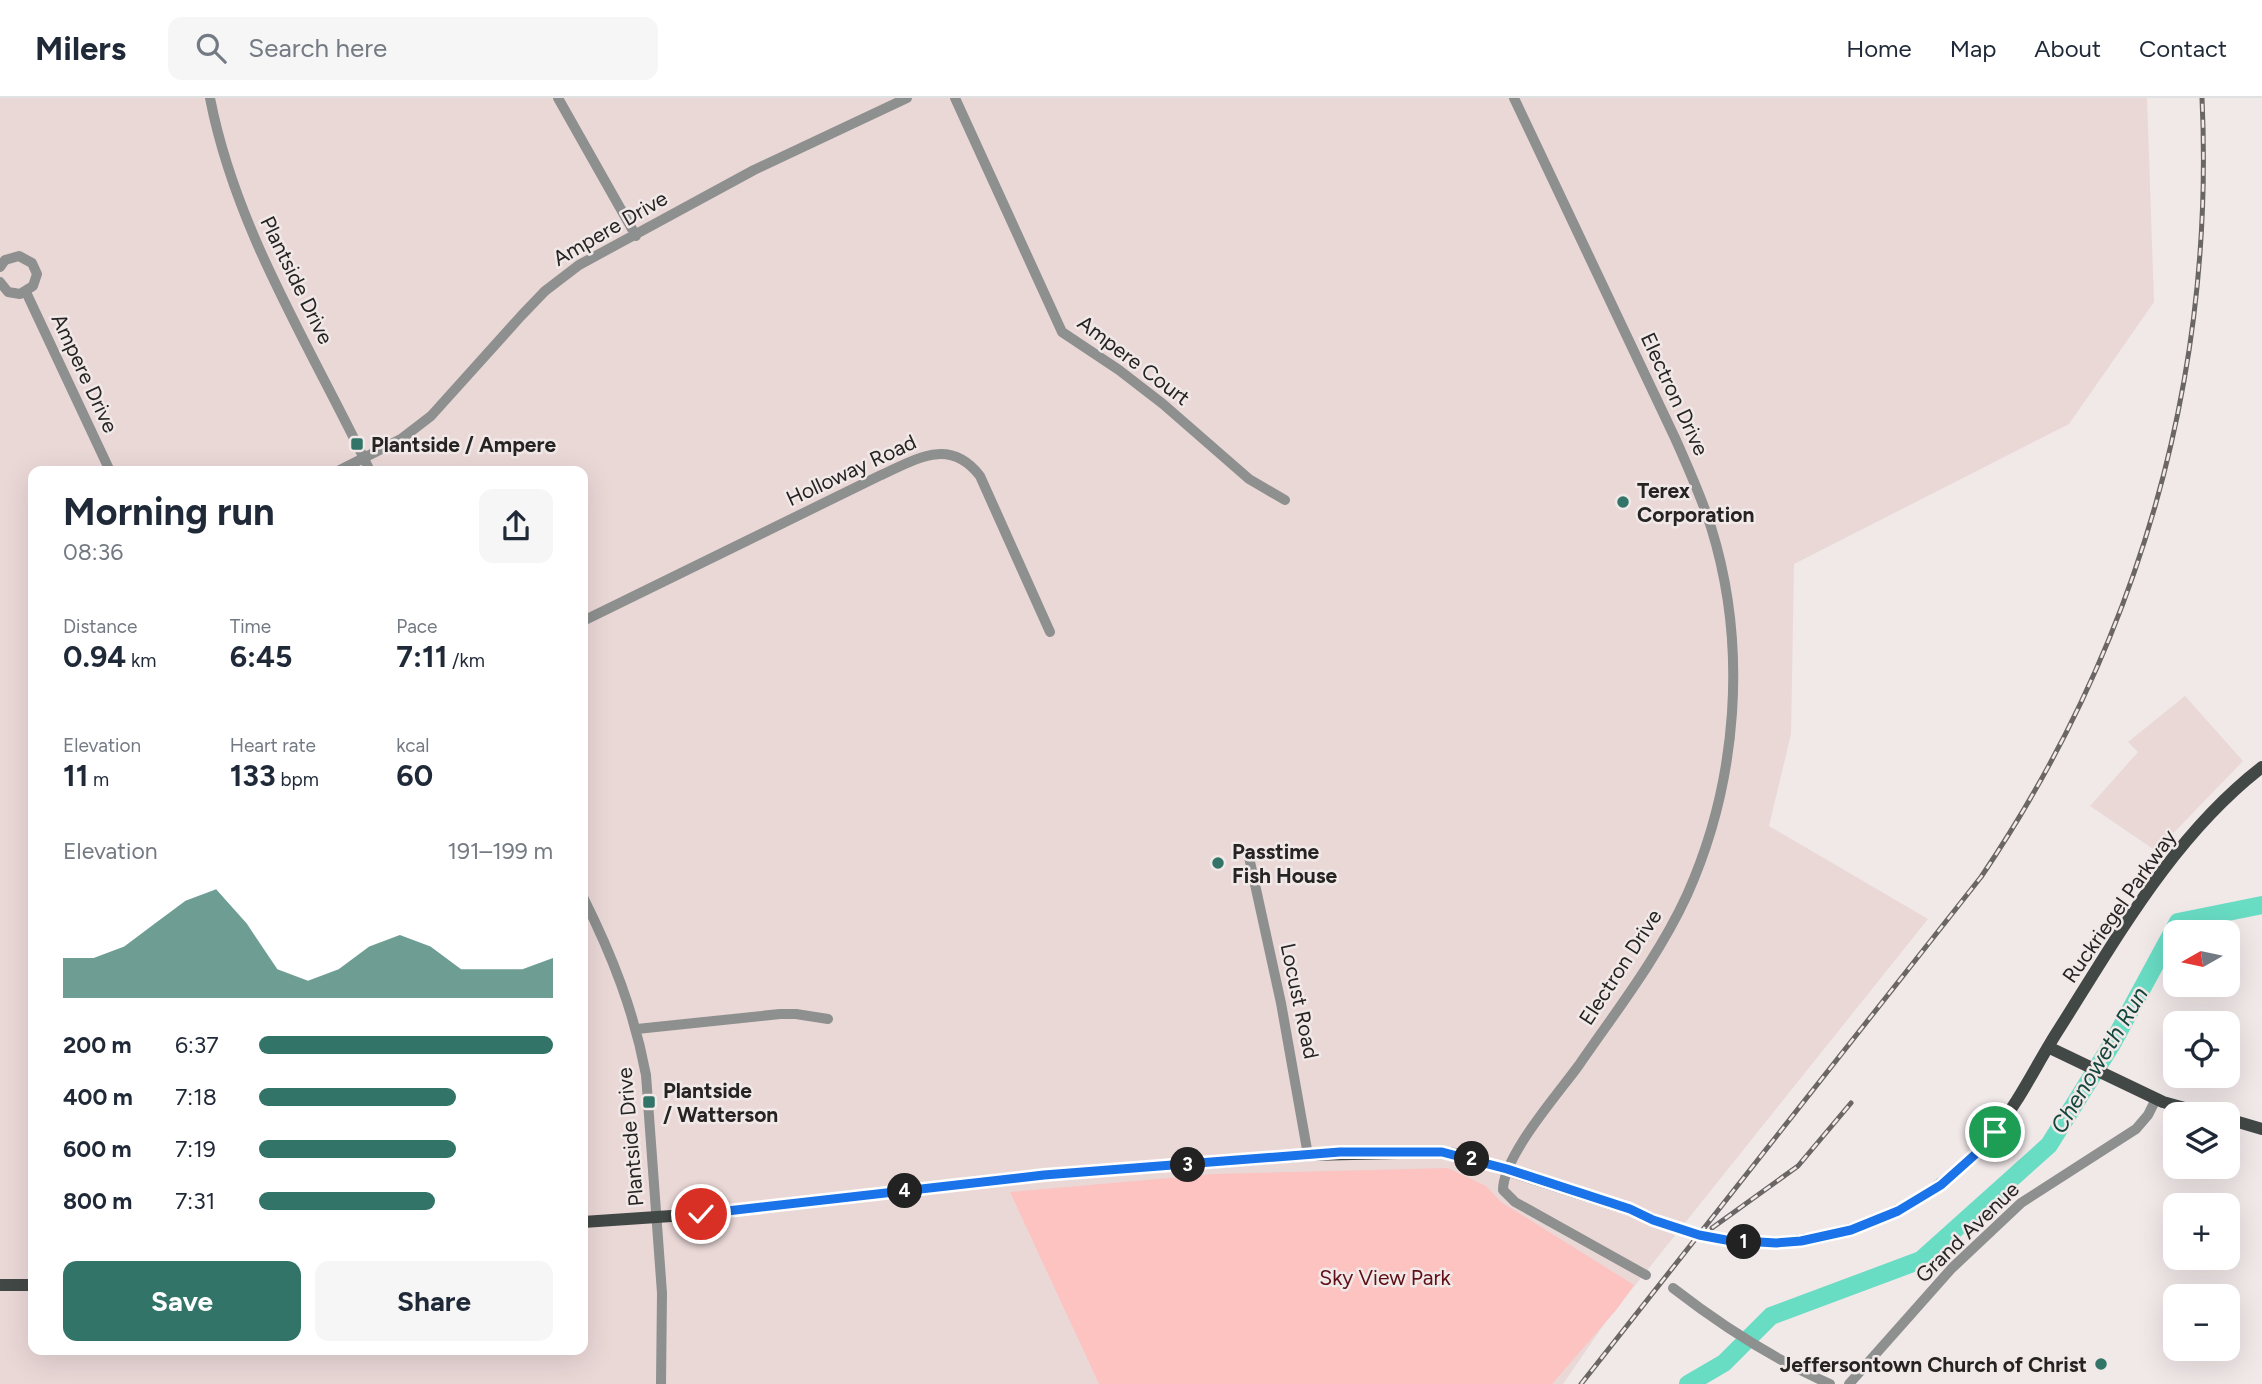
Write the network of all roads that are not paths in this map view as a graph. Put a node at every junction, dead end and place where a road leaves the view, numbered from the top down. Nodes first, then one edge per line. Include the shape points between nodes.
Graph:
1 (210, 98) edge
2 (558, 98) edge
3 (907, 98) edge
4 (955, 98) edge
5 (1514, 98) edge
6 (636, 236) junction
7 (0, 267) edge
8 (0, 282) edge
9 (26, 292) junction
10 (364, 458) junction
11 (108, 466) edge
12 (348, 466) edge
13 (368, 466) edge
14 (1284, 500) dead end
15 (588, 619) edge
16 (1050, 632) dead end
17 (2262, 767) edge
18 (1249, 857) dead end
19 (588, 908) edge
20 (828, 1018) dead end
21 (636, 1029) junction
22 (2048, 1046) junction
23 (2156, 1099) junction
24 (2166, 1102) edge
25 (2240, 1123) edge
26 (2262, 1129) edge
27 (1308, 1155) junction
28 (1507, 1169) junction
29 (657, 1218) junction
30 (588, 1222) edge
31 (1646, 1275) dead end
32 (0, 1284) edge
33 (28, 1285) edge
34 (1673, 1288) dead end
35 (661, 1384) edge
36 (1830, 1384) edge
37 (1849, 1384) edge

1 - 10 street, Plantside Drive via 223,155 246,220
2 - 6 street
3 - 6 street, Ampere Drive via 754,170
4 - 14 street, Ampere Court via 1062,332 1153,396 1249,479
5 - 28 street, Electron Drive via 1698,490 1724,581 1733,677 1722,784 1701,862 1686,897 1642,973
6 - 10 street, Ampere Drive via 564,276 521,316 432,416
7 - 9 street via 12,256 32,263 36,280
8 - 9 street via 8,292
9 - 11 street, Ampere Drive
10 - 12 street, Ampere Drive
10 - 13 street, Plantside Drive
15 - 16 street, Holloway Road via 924,455 945,453 965,461 980,476
17 - 22 main road, Ruckriegel Parkway via 2199,826 2164,868
18 - 27 street, Locust Road via 1292,1055
19 - 21 street, Plantside Drive via 612,958
20 - 21 street via 780,1014
21 - 29 street, Plantside Drive via 649,1102
22 - 23 main road
22 - 28 main road, Ruckriegel Parkway, bridge via 1995,1132 1960,1169 1898,1211 1851,1230 1801,1241 1759,1243 1703,1236
23 - 24 main road
23 - 37 street, Grand Avenue via 2136,1129 2021,1203 1952,1268
25 - 26 main road
27 - 28 main road, Ruckriegel Parkway via 1442,1152
27 - 29 main road, Ruckriegel Parkway via 1044,1175
28 - 31 street via 1503,1190 1515,1202
29 - 30 main road, Ruckriegel Parkway
29 - 35 street, Plantside Drive
32 - 33 main road
34 - 36 street via 1756,1346

